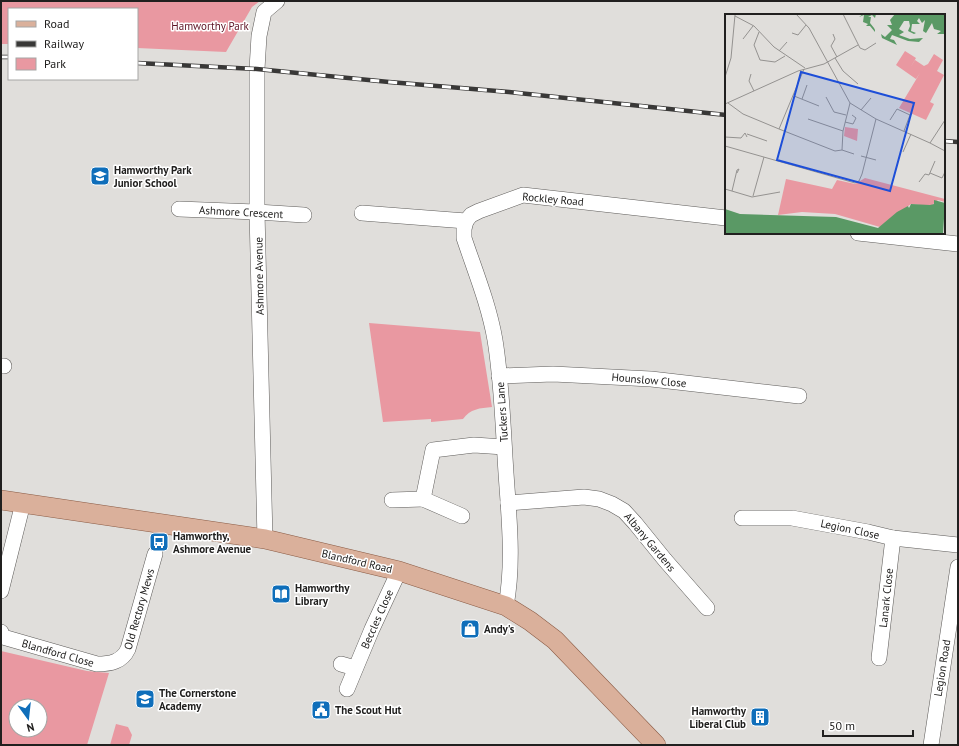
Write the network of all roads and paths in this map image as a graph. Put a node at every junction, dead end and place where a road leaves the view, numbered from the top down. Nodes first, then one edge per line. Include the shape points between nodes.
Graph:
1 (277, 1) edge
2 (179, 209) dead end
3 (257, 212) junction
4 (362, 213) dead end
5 (304, 215) dead end
6 (725, 218) edge
7 (466, 221) junction
8 (867, 234) edge
9 (958, 244) edge
10 (499, 376) junction
11 (799, 396) dead end
12 (504, 447) junction
13 (423, 499) junction
14 (1, 500) edge
15 (392, 500) dead end
16 (23, 503) junction
17 (508, 503) junction
18 (462, 516) dead end
19 (742, 518) dead end
20 (893, 538) junction
21 (265, 539) junction
22 (958, 545) edge
23 (155, 554) dead end
24 (958, 567) edge
25 (398, 571) junction
26 (1, 591) edge
27 (506, 606) junction
28 (707, 608) dead end
29 (1, 632) edge
30 (879, 658) dead end
31 (118, 661) joint
32 (347, 689) dead end
33 (656, 745) edge
34 (930, 745) edge

1 - 3 street, Ashmore Avenue via 264,12 259,36 256,69
2 - 3 street, Ashmore Crescent
3 - 5 street, Ashmore Crescent
3 - 21 street, Ashmore Avenue
4 - 7 street
6 - 7 street, Rockley Road via 523,195 478,211
7 - 10 street, Tuckers Lane via 464,238 488,309 495,339
8 - 9 street
10 - 11 street, Hounslow Close via 553,374 651,379
10 - 12 street, Tuckers Lane
12 - 13 street via 474,446 432,450
12 - 17 street, Tuckers Lane
13 - 15 street
13 - 18 street
14 - 16 main road, Blandford Road
16 - 21 main road, Blandford Road
16 - 26 street
17 - 27 street, Tuckers Lane via 511,563
17 - 28 street, Albany Gardens via 584,497 612,504 624,511
19 - 20 street, Legion Close via 792,518
20 - 22 street, Legion Close
20 - 30 street, Lanark Close
21 - 25 main road, Blandford Road
23 - 31 street, Old Rectory Mews via 128,649
24 - 34 street, Legion Road
25 - 27 main road, Blandford Road
25 - 32 street, Beccles Close via 372,629 348,666
27 - 33 main road, Blandford Road via 555,640
29 - 31 street, Blandford Close via 3,637 97,664

